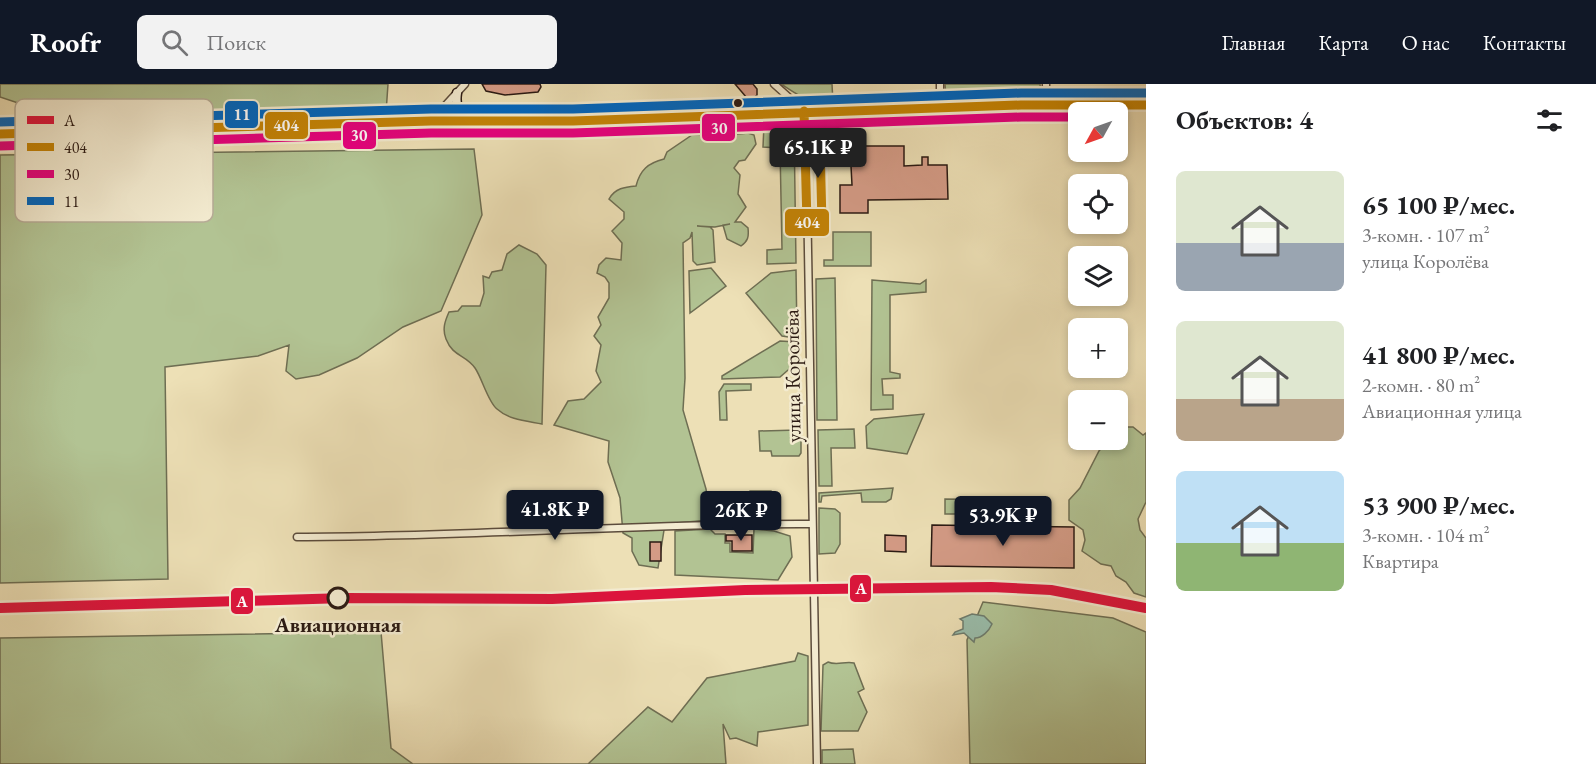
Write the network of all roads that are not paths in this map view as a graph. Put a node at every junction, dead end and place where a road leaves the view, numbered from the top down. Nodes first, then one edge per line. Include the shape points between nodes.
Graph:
1 (465, 84) edge
2 (774, 84) edge
3 (940, 84) edge
4 (1046, 84) edge
5 (457, 93) junction
6 (1046, 104) junction
7 (1146, 105) edge
8 (940, 107) junction
9 (804, 111) junction
10 (481, 120) junction
11 (430, 121) junction
12 (213, 128) edge
13 (0, 134) edge
14 (15, 134) edge
15 (812, 525) junction
16 (297, 537) dead end
17 (818, 764) edge

1 - 5 street
2 - 9 street
3 - 8 street
4 - 6 street
5 - 10 main road via 455,104 461,112
5 - 11 street
6 - 7 main road
6 - 8 main road
8 - 9 main road
9 - 10 main road via 573,121
9 - 15 street, улица Королёва
10 - 11 main road
11 - 12 main road
13 - 14 main road
15 - 16 street via 718,524
15 - 17 street, улица Королёва

